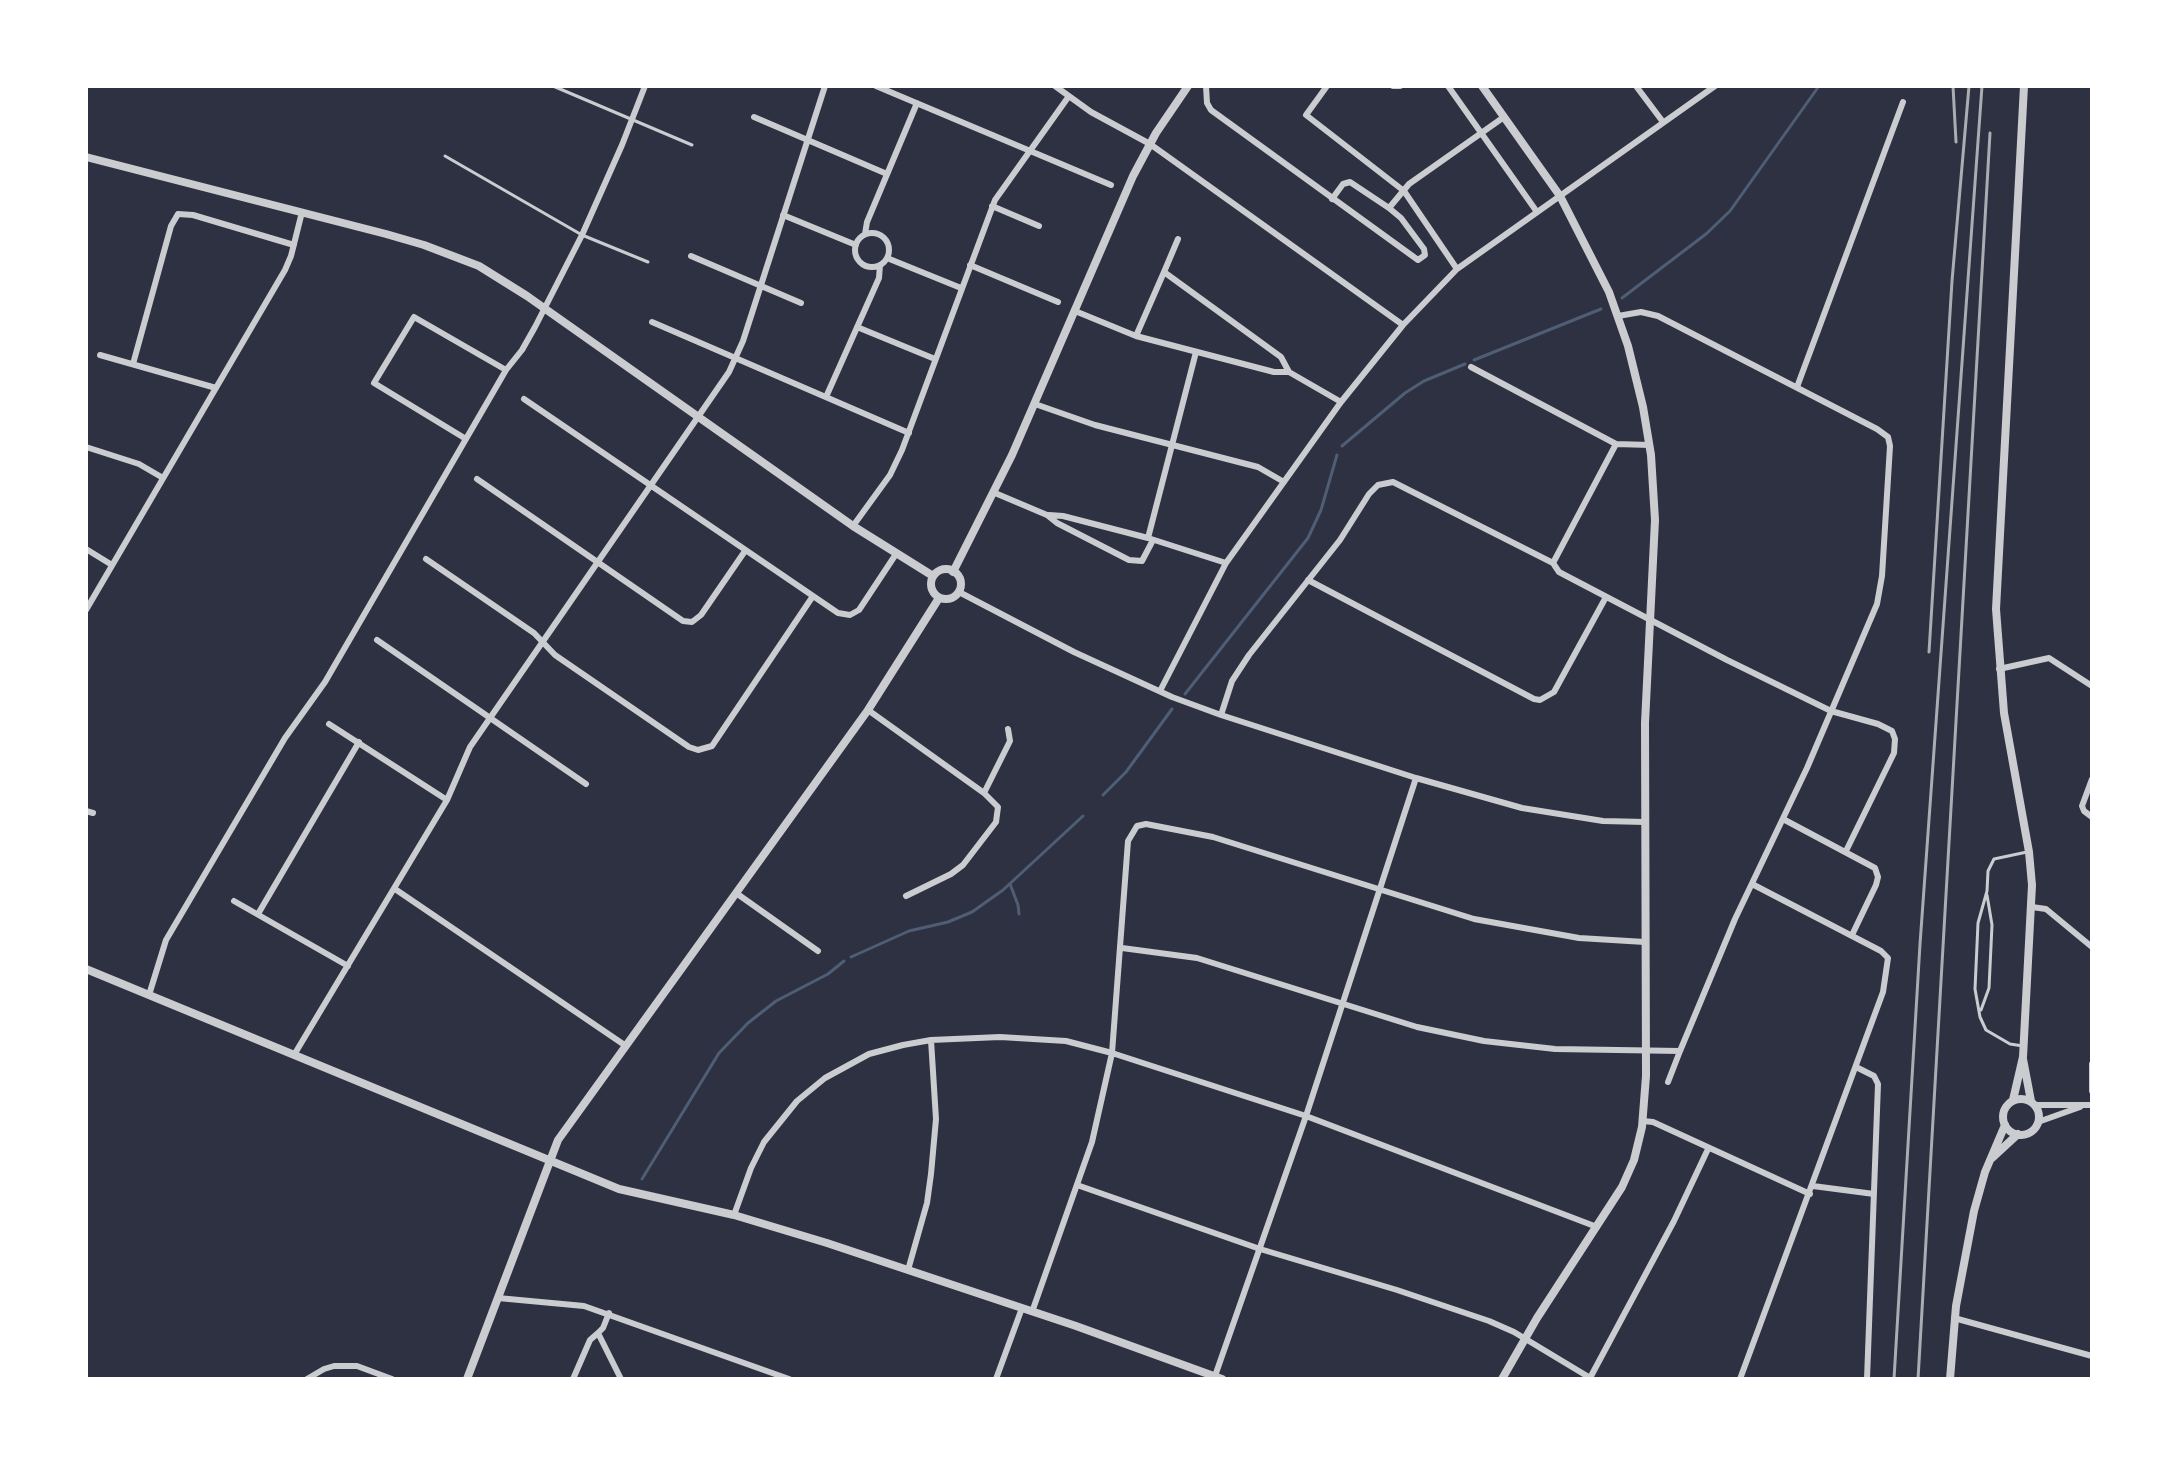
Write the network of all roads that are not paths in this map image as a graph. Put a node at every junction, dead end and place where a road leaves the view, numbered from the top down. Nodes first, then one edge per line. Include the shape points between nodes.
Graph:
1 (553, 86) edge
2 (645, 86) edge
3 (825, 86) edge
4 (876, 86) edge
5 (1055, 86) edge
6 (1188, 86) edge
7 (1206, 86) edge
8 (1327, 86) edge
9 (1393, 86) edge
10 (1400, 86) edge
11 (1448, 86) edge
12 (1482, 86) edge
13 (1636, 86) edge
14 (1715, 86) edge
15 (2024, 86) edge
16 (1069, 96) junction
17 (1903, 102) dead end
18 (917, 103) junction
19 (754, 117) dead end
20 (1504, 117) junction
21 (633, 120) junction
22 (1663, 122) junction
23 (1481, 133) junction
24 (807, 140) junction
25 (1150, 144) junction
26 (692, 145) dead end
27 (1029, 152) junction
28 (445, 156) dead end
29 (86, 157) edge
30 (887, 174) junction
31 (1111, 185) dead end
32 (1404, 191) junction
33 (1560, 196) junction
34 (1332, 199) junction
35 (992, 206) junction
36 (1389, 208) junction
37 (302, 212) junction
38 (1537, 212) junction
39 (783, 215) junction
40 (1039, 226) dead end
41 (865, 234) junction
42 (582, 235) junction
43 (1178, 239) dead end
44 (294, 245) junction
45 (856, 245) junction
46 (691, 256) dead end
47 (887, 258) junction
48 (648, 262) dead end
49 (880, 265) junction
50 (970, 265) junction
51 (1457, 269) junction
52 (1164, 272) junction
53 (761, 285) junction
54 (961, 288) junction
55 (1058, 302) dead end
56 (801, 303) dead end
57 (545, 309) junction
58 (1075, 311) junction
59 (1618, 316) junction
60 (652, 322) dead end
61 (1403, 325) junction
62 (857, 327) junction
63 (1136, 336) junction
64 (1196, 352) junction
65 (100, 355) dead end
66 (735, 358) junction
67 (935, 359) junction
68 (133, 364) junction
69 (1471, 367) dead end
70 (506, 370) junction
71 (1289, 372) junction
72 (1797, 387) junction
73 (216, 388) junction
74 (826, 397) junction
75 (524, 399) dead end
76 (1341, 402) junction
77 (1035, 404) junction
78 (698, 418) junction
79 (909, 433) junction
80 (466, 439) junction
81 (1616, 444) junction
82 (1172, 445) junction
83 (1650, 445) junction
84 (86, 447) edge
85 (163, 478) junction
86 (477, 479) dead end
87 (1284, 482) junction
88 (649, 485) junction
89 (995, 493) junction
90 (1047, 515) junction
91 (853, 526) junction
92 (1151, 539) junction
93 (86, 549) edge
94 (745, 551) junction
95 (896, 554) junction
96 (426, 559) dead end
97 (597, 562) junction
98 (1226, 563) junction
99 (1553, 563) junction
100 (112, 565) junction
101 (953, 572) junction
102 (933, 576) junction
103 (1308, 580) junction
104 (959, 592) junction
105 (813, 596) junction
106 (1606, 597) junction
107 (939, 598) junction
108 (86, 610) edge
109 (1650, 619) junction
110 (377, 640) dead end
111 (542, 642) junction
112 (1999, 669) junction
113 (2092, 686) edge
114 (1160, 691) junction
115 (868, 710) junction
116 (1831, 711) junction
117 (1221, 715) junction
118 (490, 717) junction
119 (329, 724) dead end
120 (1008, 729) dead end
121 (359, 742) junction
122 (1416, 778) junction
123 (2092, 779) edge
124 (586, 784) dead end
125 (984, 793) junction
126 (447, 800) junction
127 (2092, 817) edge
128 (1783, 819) junction
129 (1645, 822) junction
130 (1846, 851) junction
131 (2029, 852) junction
132 (1752, 884) junction
133 (395, 889) junction
134 (1379, 890) junction
135 (1987, 891) junction
136 (736, 893) junction
137 (906, 896) dead end
138 (234, 901) dead end
139 (2032, 907) junction
140 (258, 914) junction
141 (1852, 935) junction
142 (1645, 942) junction
143 (2092, 947) edge
144 (1122, 948) junction
145 (818, 951) dead end
146 (348, 966) junction
147 (86, 969) edge
148 (149, 995) junction
149 (1343, 1003) junction
150 (1980, 1014) junction
151 (931, 1040) junction
152 (626, 1046) junction
153 (2023, 1046) junction
154 (1646, 1050) junction
155 (1680, 1051) junction
156 (1112, 1053) junction
157 (294, 1055) junction
158 (2023, 1057) junction
159 (2092, 1064) edge
160 (1856, 1067) junction
161 (1668, 1082) dead end
162 (2092, 1091) edge
163 (2013, 1100) junction
164 (2033, 1103) junction
165 (2092, 1105) edge
166 (2081, 1106) junction
167 (1306, 1116) junction
168 (1643, 1121) junction
169 (2038, 1122) junction
170 (2005, 1125) junction
171 (2018, 1134) junction
172 (1708, 1149) junction
173 (1992, 1158) junction
174 (550, 1161) junction
175 (1077, 1185) junction
176 (1813, 1186) junction
177 (1810, 1194) junction
178 (1874, 1194) junction
179 (734, 1215) junction
180 (1598, 1227) junction
181 (1260, 1249) junction
182 (908, 1270) junction
183 (498, 1298) junction
184 (1022, 1308) junction
185 (1032, 1312) junction
186 (609, 1313) junction
187 (1954, 1318) junction
188 (598, 1333) junction
189 (1525, 1338) junction
190 (2092, 1356) edge
191 (1219, 1378) edge
192 (1591, 1378) edge
193 (307, 1379) edge
194 (392, 1379) edge
195 (467, 1379) edge
196 (573, 1379) edge
197 (621, 1379) edge
198 (789, 1379) edge
199 (996, 1379) edge
200 (1502, 1379) edge
201 (1740, 1379) edge
202 (1867, 1379) edge
203 (1950, 1379) edge

1 - 21 lane
2 - 21 street
3 - 24 street
4 - 18 street
5 - 16 street
6 - 25 street
7 - 34 street via 1211,110
8 - 32 street via 1306,115
9 - 10 street
11 - 23 street
12 - 20 street
13 - 22 street
14 - 22 street
15 - 112 street via 1998,547
16 - 25 street
16 - 27 street
17 - 72 street
18 - 27 street
18 - 30 street
19 - 24 street
20 - 23 street
20 - 33 street
21 - 26 lane
21 - 42 street
22 - 33 street
23 - 32 street
23 - 38 street
24 - 30 street
24 - 39 street
25 - 58 street
25 - 61 street
27 - 31 street
27 - 35 street
28 - 42 lane
29 - 37 street
30 - 41 street
32 - 36 street
32 - 51 street
33 - 38 street
33 - 59 street
34 - 36 street via 1350,182
34 - 36 street via 1416,259 1423,258 1424,249
35 - 40 street
35 - 50 street
37 - 44 street
37 - 57 street via 455,256
38 - 51 street
39 - 45 street
39 - 53 street
41 - 45 street
41 - 47 street via 884,238
42 - 48 lane
42 - 57 street
43 - 52 street
44 - 68 street via 178,214
44 - 73 street via 285,270
45 - 49 street via 860,262
46 - 53 street
47 - 49 street
47 - 54 street
49 - 62 street
50 - 54 street
50 - 55 street
51 - 61 street
52 - 63 street
52 - 71 street via 1281,357
53 - 56 street
53 - 66 street
54 - 67 street
57 - 70 street
57 - 78 street
58 - 63 street
58 - 77 street
59 - 72 street via 1658,316
59 - 83 street
60 - 66 street
61 - 76 street
62 - 67 street
62 - 74 street
63 - 64 street
64 - 71 street
64 - 82 street
65 - 68 street
66 - 74 street
66 - 78 street
67 - 79 street
68 - 73 street
69 - 81 street
70 - 80 street
70 - 80 street via 414,317 374,383
71 - 76 street
72 - 116 street via 1888,437 1890,455 1881,588
73 - 85 street
74 - 79 street
75 - 88 street
76 - 87 street
77 - 82 street
77 - 89 street
78 - 88 street
78 - 91 street
79 - 91 street via 890,475
80 - 148 street via 166,940
81 - 83 street
81 - 99 street
82 - 87 street via 1258,467
82 - 92 street
83 - 109 street via 1655,531
84 - 85 street via 128,459
85 - 100 street
86 - 97 street
87 - 98 street
88 - 94 street
88 - 97 street
89 - 90 street
89 - 101 street
90 - 92 street
90 - 92 street via 1134,561 1145,558
91 - 95 street
92 - 98 street
93 - 100 street
94 - 97 street via 692,622 679,619
94 - 105 street
95 - 102 street
95 - 105 street via 853,614 838,613
96 - 111 street
97 - 111 street
98 - 114 street
99 - 103 street via 1399,483 1385,482 1369,494
99 - 106 street via 1559,572
100 - 108 street
101 - 102 street
101 - 104 street via 960,580
102 - 107 street via 931,587
103 - 106 street via 1534,699 1554,692
103 - 117 street via 1239,669
104 - 107 street
104 - 114 street
105 - 111 street via 712,746 703,750 689,747
106 - 109 street
107 - 115 street
109 - 116 street
109 - 129 street
110 - 118 street
111 - 118 street
112 - 113 street via 2049,658
112 - 131 street
114 - 117 street
115 - 125 street
115 - 136 street
116 - 128 street
116 - 130 street via 1887,727 1895,739 1892,757
117 - 122 street
118 - 124 street
118 - 126 street
119 - 121 street
120 - 125 street via 1010,741
121 - 126 street
121 - 140 street
122 - 129 street via 1549,813
122 - 134 street
123 - 127 street via 2082,806
125 - 137 street via 996,803 996,822 963,865
126 - 133 street
128 - 130 street
128 - 132 street
129 - 142 street
130 - 141 street via 1872,864 1878,877
131 - 135 lane via 1994,859
131 - 139 street
132 - 141 street
132 - 155 street
133 - 146 street
133 - 152 street
134 - 142 street via 1507,926
134 - 144 street via 1213,837 1146,824 1134,828 1128,841
134 - 149 street
135 - 150 lane via 1978,923 1975,989
135 - 150 lane via 1992,925 1989,988
136 - 145 street
136 - 152 street
138 - 140 street
139 - 143 street via 2046,909
139 - 153 street
140 - 146 street
141 - 160 street via 1888,958
142 - 154 street
144 - 149 street via 1197,958
144 - 156 street
146 - 157 street
147 - 148 street
148 - 157 street
149 - 154 street via 1484,1041 1555,1049
149 - 167 street
150 - 153 lane via 1986,1030
151 - 156 street via 1052,1040
151 - 179 street via 869,1054 812,1087 764,1142
151 - 182 street via 936,1101 931,1174
152 - 174 street via 558,1140
153 - 158 street
154 - 155 street
154 - 168 street
155 - 161 street
156 - 167 street
156 - 175 street
157 - 174 street
158 - 163 street
158 - 164 street
159 - 162 street
160 - 176 street
160 - 178 street via 1878,1084
163 - 164 street
163 - 170 street via 2004,1113
164 - 166 street
164 - 169 street
165 - 166 street
166 - 169 street
167 - 180 street
167 - 181 street
168 - 172 street
168 - 180 street via 1627,1176
169 - 171 street via 2031,1131
170 - 171 street
170 - 173 street
171 - 173 street
172 - 177 street
172 - 192 street
173 - 187 street via 1976,1202
174 - 179 street via 619,1189
174 - 183 street
175 - 181 street
175 - 185 street
176 - 177 street
176 - 178 street
177 - 201 street
178 - 202 street
179 - 182 street
180 - 189 street
181 - 189 street via 1456,1309
181 - 191 street
182 - 184 street
183 - 186 street via 568,1303
183 - 195 street
184 - 185 street
184 - 199 street
185 - 191 street
186 - 188 street
186 - 198 street
187 - 190 street
187 - 203 street
188 - 196 street
188 - 197 street
189 - 192 street
189 - 200 street
193 - 194 street via 324,1369 357,1366

